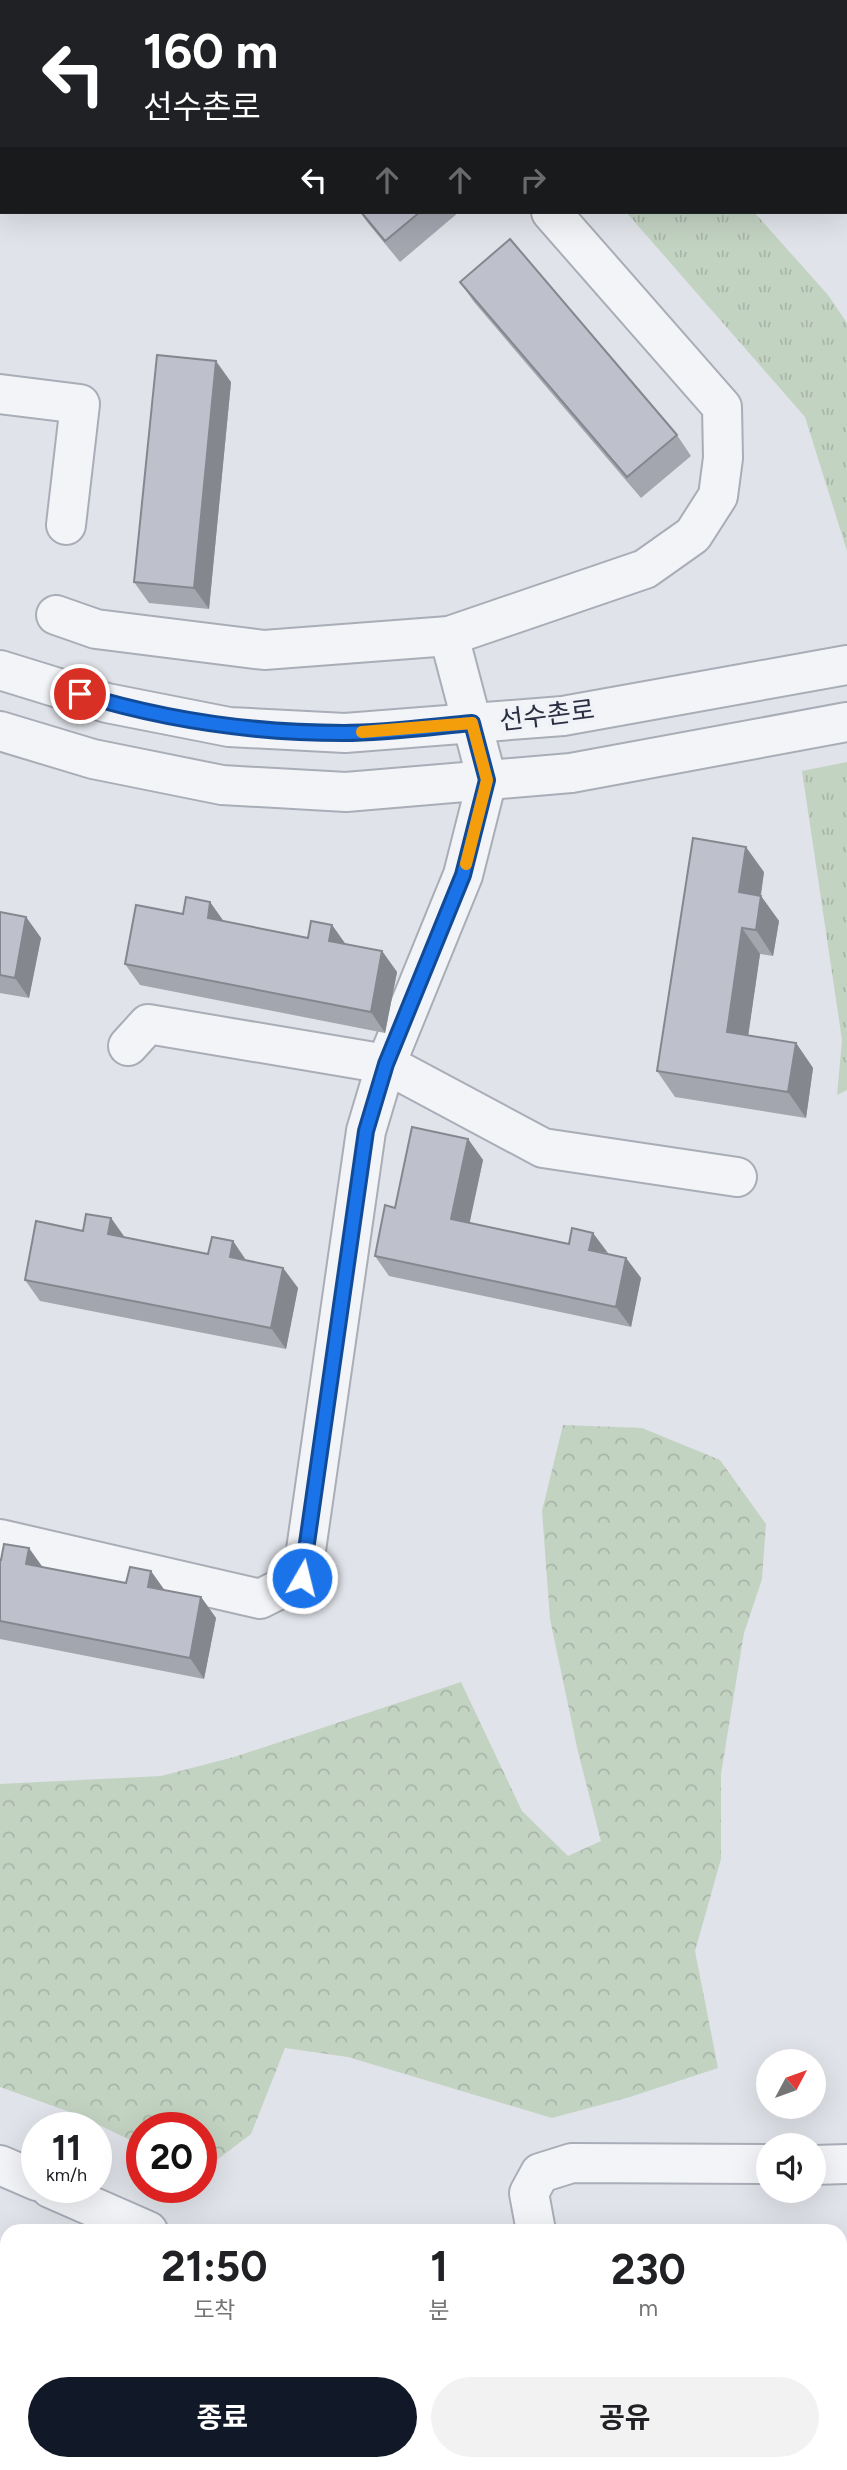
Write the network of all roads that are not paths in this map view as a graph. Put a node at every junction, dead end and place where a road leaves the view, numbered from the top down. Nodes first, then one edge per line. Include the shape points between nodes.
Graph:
1 (553, 214) edge
2 (0, 394) edge
3 (66, 525) dead end
4 (56, 615) dead end
5 (449, 636) junction
6 (847, 665) edge
7 (0, 670) edge
8 (847, 722) edge
9 (472, 723) junction
10 (0, 731) edge
11 (487, 780) junction
12 (128, 1046) dead end
13 (386, 1064) junction
14 (737, 1177) dead end
15 (0, 1539) edge
16 (756, 2164) edge
17 (847, 2164) edge
18 (0, 2165) edge
19 (826, 2165) edge
20 (21, 2174) edge
21 (85, 2203) edge
22 (132, 2224) edge
23 (535, 2224) edge

1 - 5 street via 722,407 718,496 693,535 645,569
2 - 3 street via 79,404
4 - 5 street via 96,629 264,650
5 - 9 street
6 - 9 street, 선수촌로 via 562,716
7 - 9 street, 선수촌로 via 107,703 229,727 345,733
8 - 11 street via 571,773
9 - 11 street
10 - 11 street via 93,759 222,785 346,792
11 - 13 street via 463,875
12 - 13 street via 148,1024
13 - 14 street via 543,1148
13 - 15 street via 366,1131 302,1578 260,1599
16 - 23 street via 572,2163 540,2172 529,2193
17 - 19 street
18 - 20 street
21 - 22 street

